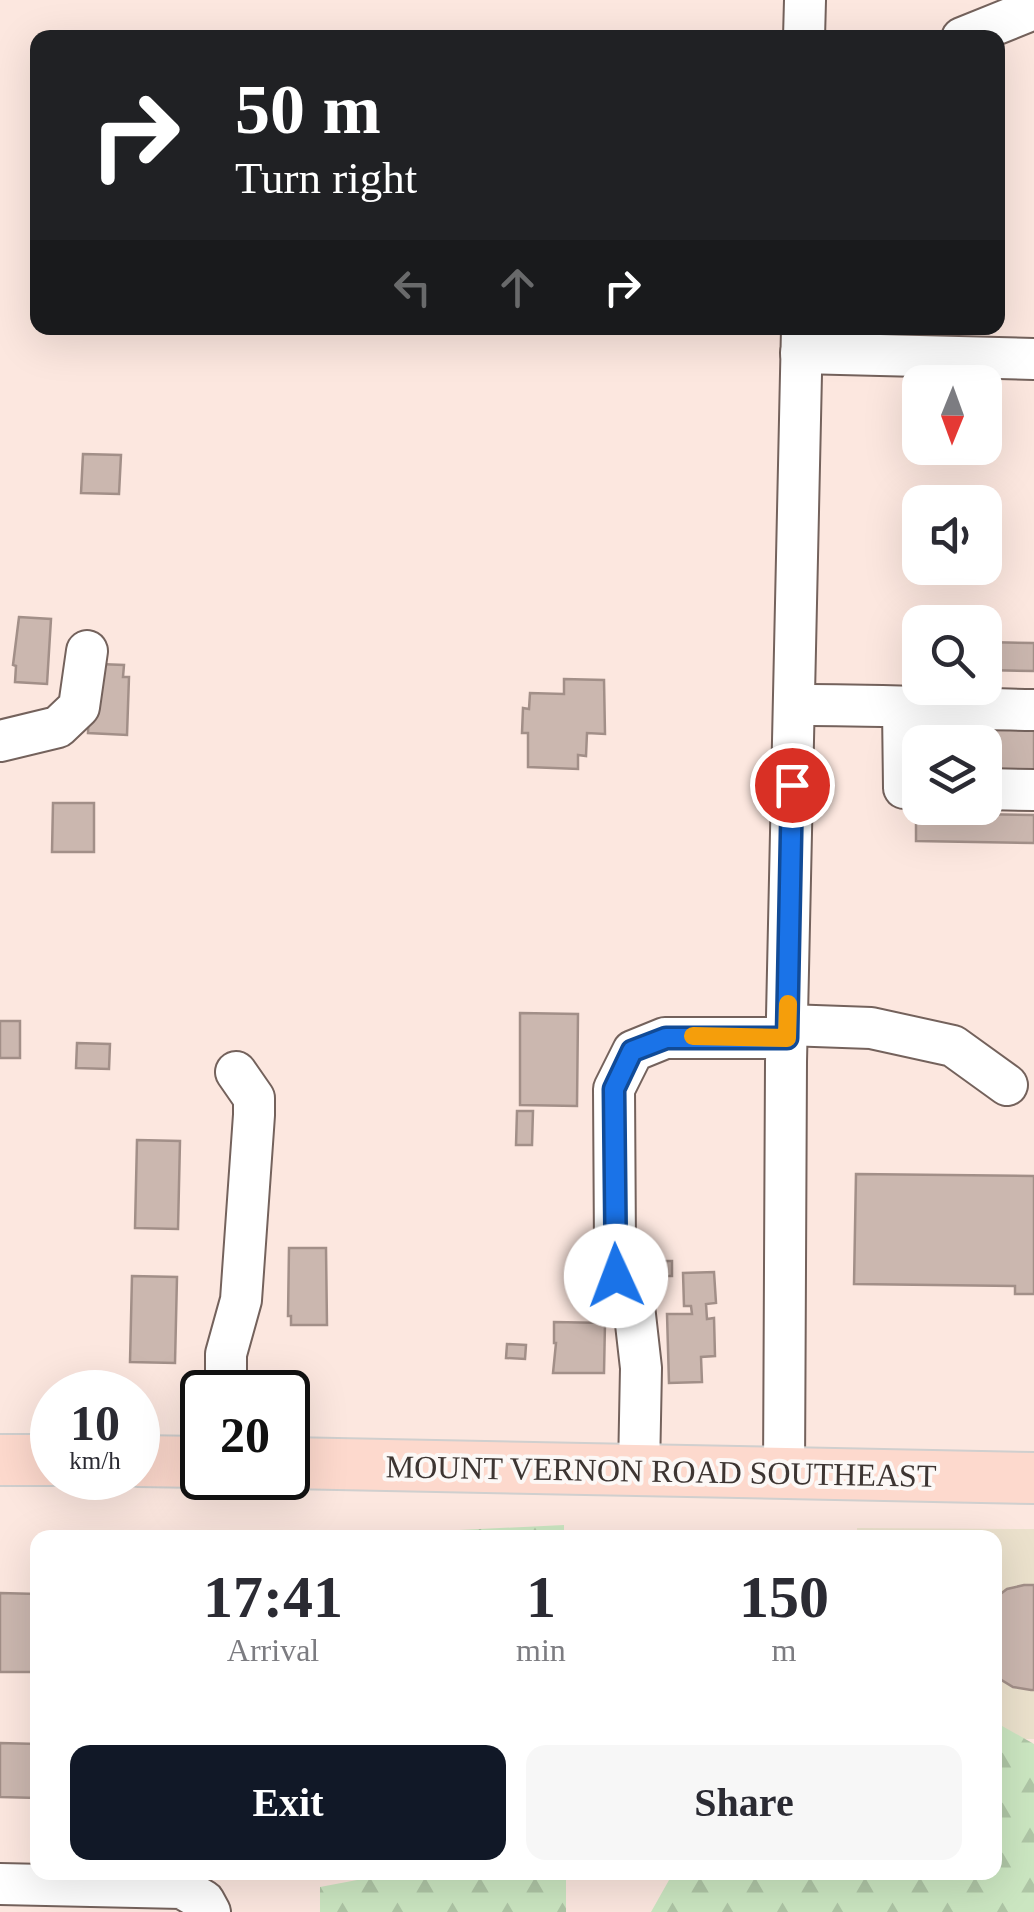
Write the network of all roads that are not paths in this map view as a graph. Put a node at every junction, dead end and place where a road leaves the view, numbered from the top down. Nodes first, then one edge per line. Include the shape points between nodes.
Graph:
1 (805, 0) edge
2 (1034, 9) edge
3 (804, 30) edge
4 (982, 30) edge
5 (801, 340) edge
6 (1034, 359) edge
7 (87, 651) dead end
8 (794, 705) junction
9 (903, 708) junction
10 (1034, 710) edge
11 (903, 725) edge
12 (0, 741) edge
13 (1002, 789) edge
14 (1034, 790) edge
15 (787, 1031) junction
16 (236, 1072) dead end
17 (1007, 1085) dead end
18 (226, 1370) edge
19 (0, 1460) edge
20 (30, 1460) edge
21 (310, 1463) edge
22 (639, 1470) junction
23 (784, 1474) junction
24 (1034, 1478) edge
25 (0, 1884) edge
26 (210, 1912) edge

1 - 3 street
2 - 4 street
5 - 6 street
5 - 8 street
7 - 12 street via 79,707 58,728
8 - 9 street
8 - 15 street
9 - 10 street
9 - 11 street
13 - 14 street
15 - 17 street via 871,1028 952,1046
15 - 22 street via 666,1038 632,1051 614,1089 616,1276 634,1306 641,1368
15 - 23 street
16 - 18 street via 254,1098 254,1115 240,1300
19 - 20 main road
21 - 22 main road, MOUNT VERNON ROAD SOUTHEAST
22 - 23 main road, MOUNT VERNON ROAD SOUTHEAST
23 - 24 main road, MOUNT VERNON ROAD SOUTHEAST
25 - 26 street via 182,1888

